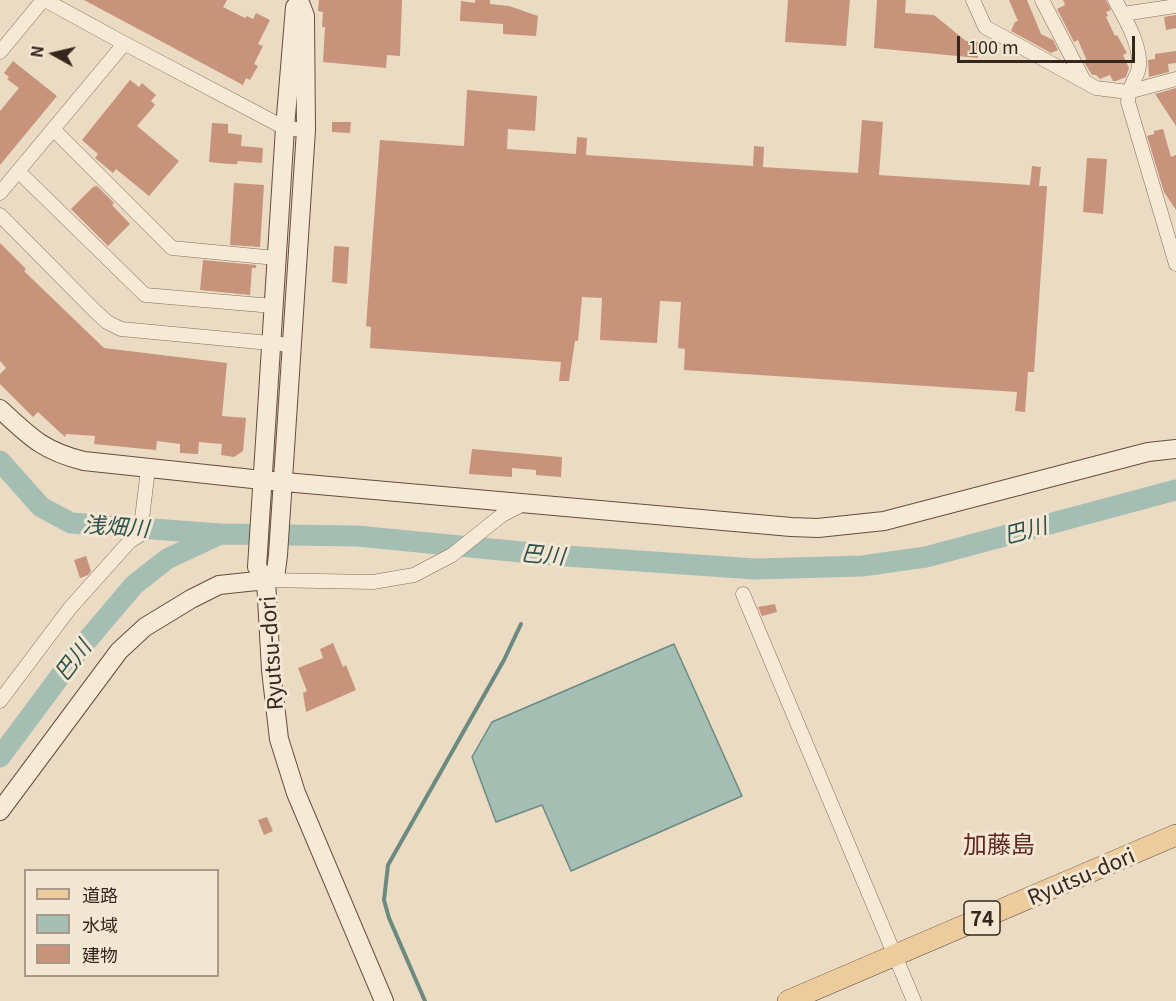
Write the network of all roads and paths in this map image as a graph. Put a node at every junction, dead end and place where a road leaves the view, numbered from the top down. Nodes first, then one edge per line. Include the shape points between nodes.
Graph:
1 (44, 0) edge
2 (297, 0) edge
3 (973, 0) edge
4 (1042, 0) edge
5 (1115, 0) edge
6 (1176, 6) edge
7 (1122, 14) junction
8 (124, 44) junction
9 (0, 52) edge
10 (1176, 79) edge
11 (1083, 80) junction
12 (1128, 92) junction
13 (285, 128) junction
14 (53, 129) junction
15 (306, 130) junction
16 (18, 171) junction
17 (0, 193) edge
18 (0, 215) edge
19 (276, 258) junction
20 (1176, 264) edge
21 (273, 306) junction
22 (271, 344) junction
23 (291, 345) junction
24 (0, 409) edge
25 (1176, 443) edge
26 (1176, 449) edge
27 (1148, 452) junction
28 (148, 469) junction
29 (262, 480) junction
30 (282, 482) junction
31 (525, 503) junction
32 (266, 580) junction
33 (742, 594) dead end
34 (0, 701) edge
35 (0, 811) edge
36 (1176, 835) edge
37 (895, 955) junction
38 (384, 1001) edge
39 (788, 1001) edge
40 (914, 1001) edge

1 - 8 street
1 - 9 street
2 - 13 street
2 - 15 street via 305,16
3 - 11 street via 985,27
4 - 11 street
5 - 7 street
6 - 7 street
7 - 12 street via 1139,53 1138,69
8 - 13 street
8 - 14 street
10 - 12 street
11 - 12 street via 1096,88
12 - 20 street
13 - 15 street
13 - 19 street
14 - 16 street
14 - 19 street via 172,248
15 - 23 street
16 - 17 street
16 - 21 street via 145,295
18 - 22 street via 94,310 121,329
19 - 21 street
21 - 22 street
22 - 23 street
22 - 29 street
23 - 30 street
24 - 28 street via 35,441 59,455
25 - 27 street
26 - 27 street
27 - 31 street via 857,525 767,526
28 - 29 street
28 - 34 street via 140,536 130,541 70,608
29 - 30 street
29 - 32 street via 257,567
30 - 31 street
30 - 32 street via 276,571
31 - 32 street via 502,515 452,555 414,575 373,582
32 - 35 street, Ryutsu-dori via 219,585 145,627 120,651
32 - 38 street, Ryutsu-dori via 279,739 300,803
33 - 37 street
36 - 37 main road, Ryutsu-dori / 74
37 - 39 main road, Ryutsu-dori / 74
37 - 40 street

